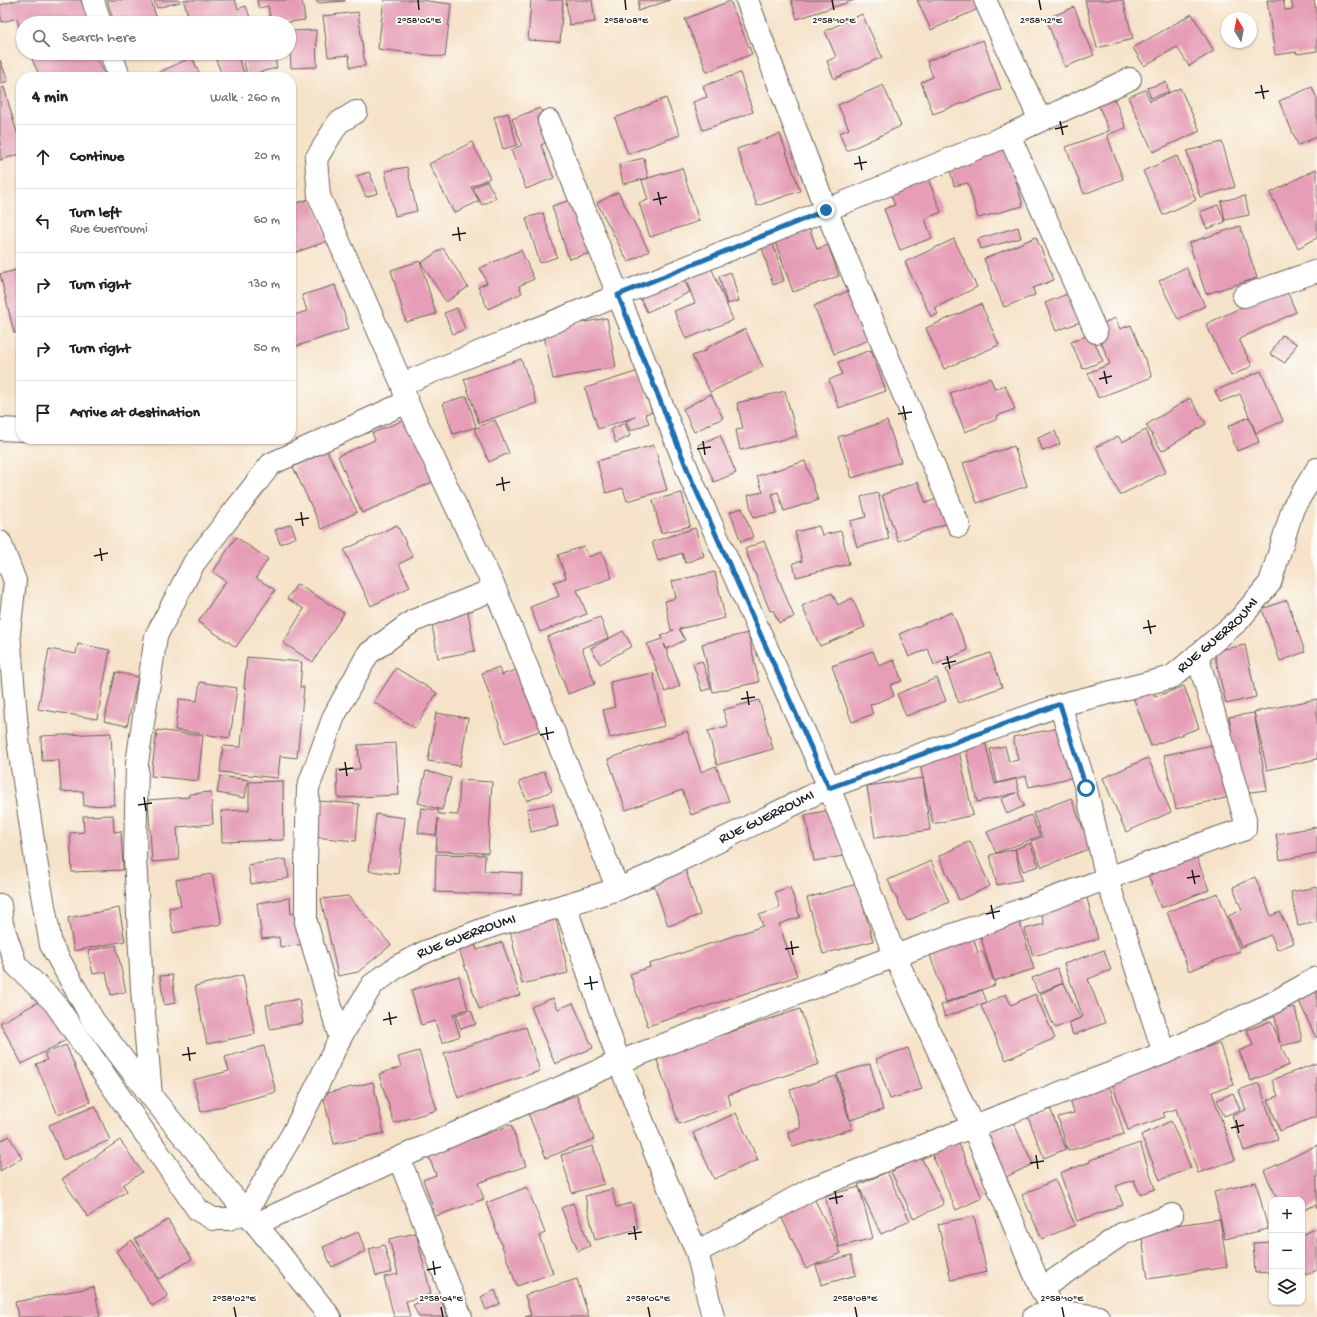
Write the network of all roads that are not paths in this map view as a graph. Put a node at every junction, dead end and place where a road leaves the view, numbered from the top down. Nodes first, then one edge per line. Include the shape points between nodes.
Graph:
1 (93, 0) edge
2 (747, 0) edge
3 (985, 0) edge
4 (98, 16) edge
5 (113, 60) edge
6 (117, 72) edge
7 (1130, 79) dead end
8 (356, 112) dead end
9 (1040, 120) junction
10 (549, 121) dead end
11 (1009, 135) junction
12 (826, 210) junction
13 (1317, 271) edge
14 (618, 295) junction
15 (1244, 296) dead end
16 (1096, 332) dead end
17 (404, 393) junction
18 (0, 429) edge
19 (16, 430) edge
20 (1317, 469) edge
21 (960, 526) dead end
22 (0, 542) edge
23 (495, 589) junction
24 (4, 634) edge
25 (1197, 655) junction
26 (1060, 704) junction
27 (829, 788) junction
28 (1107, 879) junction
29 (618, 889) junction
30 (0, 905) edge
31 (565, 905) junction
32 (896, 956) junction
33 (1317, 978) edge
34 (340, 1038) junction
35 (1164, 1053) junction
36 (619, 1062) junction
37 (151, 1096) junction
38 (973, 1127) junction
39 (399, 1158) junction
40 (1172, 1215) dead end
41 (251, 1218) junction
42 (697, 1252) junction
43 (1041, 1289) junction
44 (1055, 1314) edge
45 (712, 1316) edge
46 (330, 1317) edge
47 (461, 1317) edge
48 (1034, 1317) edge
49 (1098, 1317) edge

1 - 4 street
2 - 12 street
3 - 9 street
5 - 6 street
7 - 9 street
8 - 17 street via 338,123 316,159 319,196
9 - 11 street
10 - 14 street
11 - 12 street
11 - 16 street
12 - 14 street
12 - 21 street
13 - 15 street
14 - 17 street
14 - 27 street via 692,481
17 - 23 street
17 - 37 street via 271,464 194,563 156,636 138,763 134,857
18 - 19 street
20 - 25 street, RUE GUERROUMI via 1292,508 1270,583 1238,620
22 - 24 street via 15,581
23 - 29 street
23 - 34 street via 412,621 368,654 334,716 308,788 306,922
24 - 37 street via 36,861 51,945 93,1020
25 - 26 street, RUE GUERROUMI via 1172,676
25 - 28 street via 1245,819 1245,829
26 - 27 street, RUE GUERROUMI
26 - 28 street via 1086,788
27 - 29 street, RUE GUERROUMI
27 - 32 street
28 - 32 street
28 - 35 street
29 - 31 street, RUE GUERROUMI
30 - 41 street via 2,924 16,965 54,1002 198,1210 213,1219
31 - 34 street, RUE GUERROUMI via 492,926 425,952 398,966 372,985
31 - 36 street
32 - 36 street
32 - 38 street
33 - 35 street via 1271,1004
34 - 41 street, RUE GUERROUMI
35 - 38 street
36 - 39 street
36 - 42 street
37 - 41 street
38 - 42 street via 813,1188
38 - 43 street
39 - 41 street
39 - 47 street
40 - 43 street via 1122,1234
41 - 46 street
42 - 45 street
43 - 44 street
44 - 48 street
44 - 49 street

